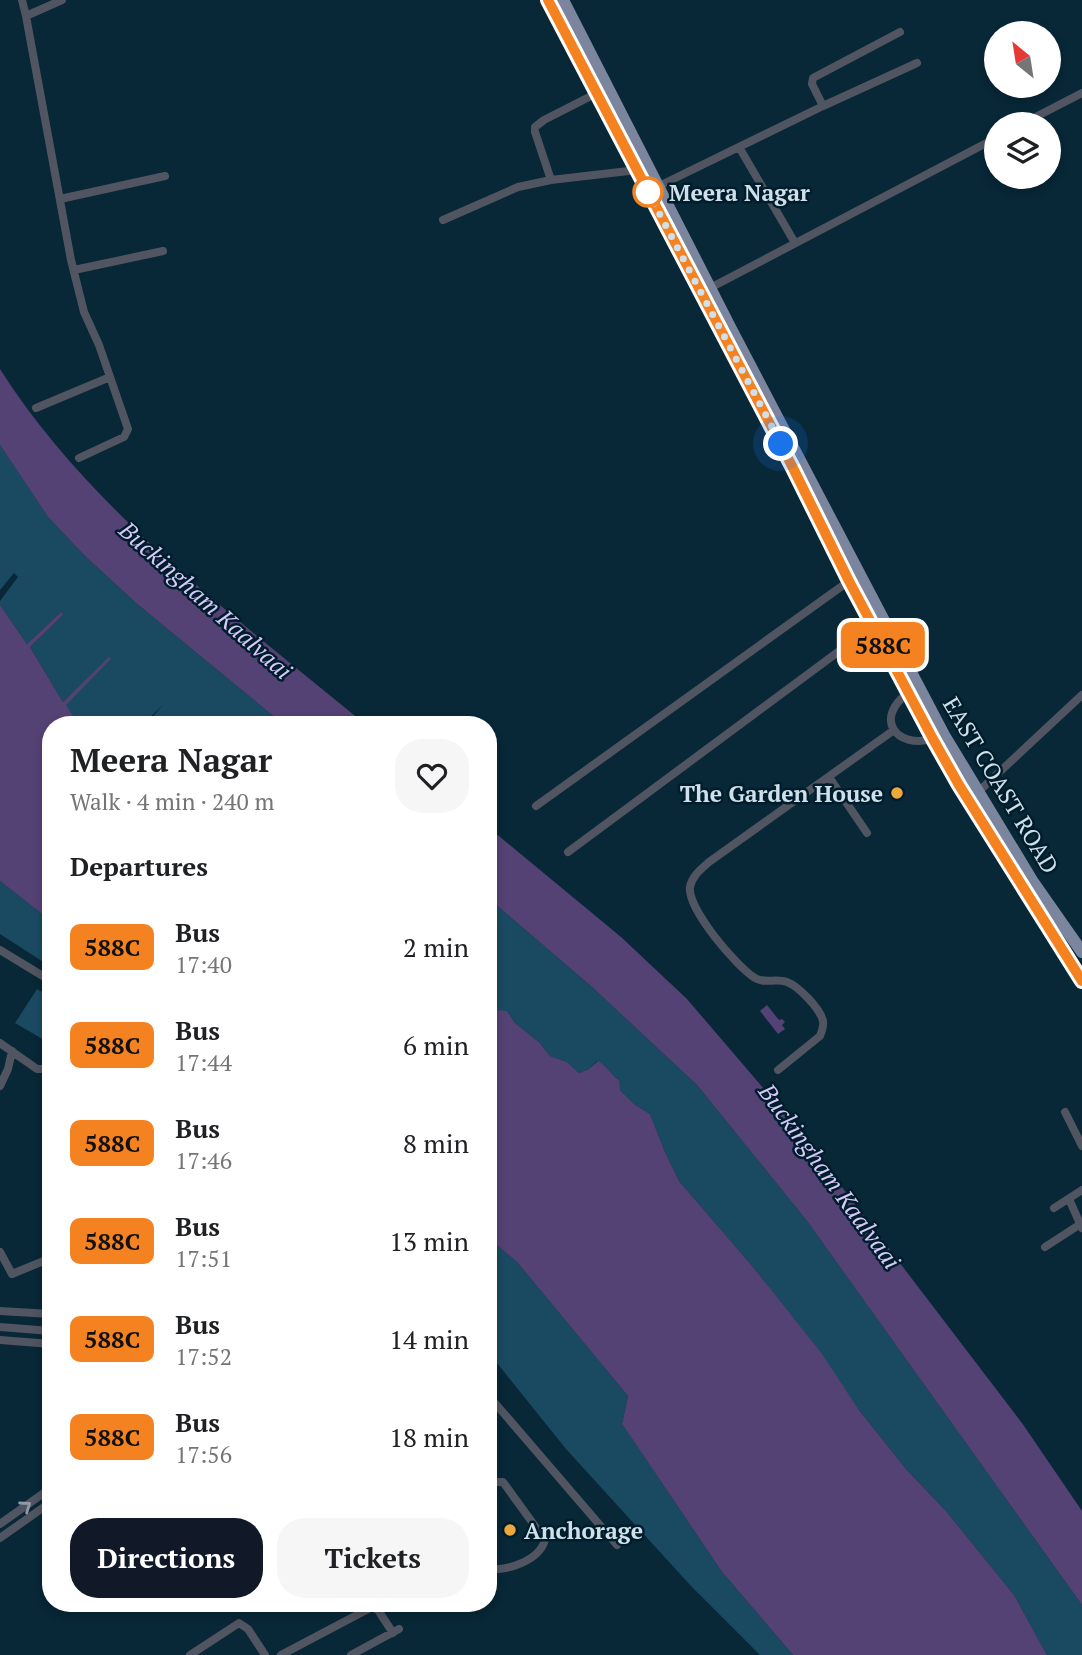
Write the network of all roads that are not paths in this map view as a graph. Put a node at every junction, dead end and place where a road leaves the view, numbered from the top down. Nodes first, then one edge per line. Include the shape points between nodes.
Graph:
1 (22, 0) edge
2 (62, 0) edge
3 (548, 0) edge
4 (563, 0) edge
5 (26, 16) junction
6 (900, 32) dead end
7 (917, 63) dead end
8 (597, 93) junction
9 (1082, 93) edge
10 (823, 106) junction
11 (1045, 112) edge
12 (984, 144) edge
13 (739, 147) junction
14 (637, 170) junction
15 (165, 176) dead end
16 (551, 180) junction
17 (659, 186) junction
18 (60, 199) junction
19 (443, 220) dead end
20 (795, 243) junction
21 (163, 251) dead end
22 (74, 270) junction
23 (710, 288) junction
24 (110, 377) junction
25 (36, 408) dead end
26 (79, 458) dead end
27 (849, 581) junction
28 (873, 626) junction
29 (908, 693) junction
30 (1082, 695) edge
31 (894, 730) junction
32 (933, 739) junction
33 (829, 777) junction
34 (978, 792) junction
35 (536, 806) dead end
36 (867, 833) dead end
37 (568, 852) dead end
38 (0, 950) edge
39 (1082, 952) edge
40 (42, 976) edge
41 (1082, 981) edge
42 (0, 1043) edge
43 (12, 1051) junction
44 (42, 1070) edge
45 (778, 1070) dead end
46 (0, 1087) edge
47 (1065, 1112) dead end
48 (1082, 1146) edge
49 (1082, 1191) edge
50 (1069, 1199) junction
51 (1054, 1208) dead end
52 (1081, 1225) edge
53 (1045, 1247) dead end
54 (0, 1252) edge
55 (42, 1262) edge
56 (0, 1311) edge
57 (42, 1313) edge
58 (0, 1327) edge
59 (27, 1329) junction
60 (42, 1330) edge
61 (0, 1340) edge
62 (25, 1342) junction
63 (42, 1343) edge
64 (497, 1405) edge
65 (497, 1482) edge
66 (42, 1494) edge
67 (42, 1508) edge
68 (0, 1524) edge
69 (0, 1538) edge
70 (617, 1545) dead end
71 (497, 1570) edge
72 (363, 1612) edge
73 (379, 1612) edge
74 (190, 1655) edge
75 (265, 1655) edge
76 (281, 1655) edge
77 (351, 1655) edge

1 - 5 street
2 - 5 street
3 - 8 main road, EAST COAST ROAD
4 - 17 main road, EAST COAST ROAD
5 - 18 street
6 - 10 street via 813,79
7 - 10 street
8 - 14 main road, EAST COAST ROAD
8 - 16 street via 535,127
9 - 11 street
10 - 13 street
12 - 20 street
13 - 17 street
13 - 20 street
14 - 16 street
14 - 27 main road, EAST COAST ROAD
15 - 18 street
16 - 19 street via 518,187
17 - 23 main road, EAST COAST ROAD
18 - 22 street
20 - 23 street
21 - 22 street
22 - 24 street via 84,312
23 - 34 main road, EAST COAST ROAD
24 - 25 street
24 - 26 street via 128,429 124,437
27 - 28 main road, EAST COAST ROAD
27 - 35 street
28 - 29 main road, EAST COAST ROAD
28 - 37 street
29 - 31 street via 891,710
29 - 32 main road, EAST COAST ROAD
30 - 34 street
31 - 32 street via 908,741
31 - 33 street
32 - 41 main road, EAST COAST ROAD
33 - 36 street
33 - 45 street via 709,862 690,887 702,922 751,975 762,981 787,982 806,996 822,1017 820,1036
34 - 39 main road, EAST COAST ROAD
38 - 40 street
42 - 43 street
43 - 44 street
43 - 46 street
47 - 48 street
49 - 50 street
50 - 51 street
50 - 52 street
52 - 53 street
54 - 55 street via 12,1274
56 - 57 street
58 - 59 street
59 - 60 street
59 - 62 street
61 - 62 street
62 - 63 street
64 - 70 street
65 - 71 street via 503,1482 545,1540 536,1553
68 -> 66 street
67 - 69 street
72 - 76 street
73 - 77 street via 396,1631
74 - 75 street via 239,1623

